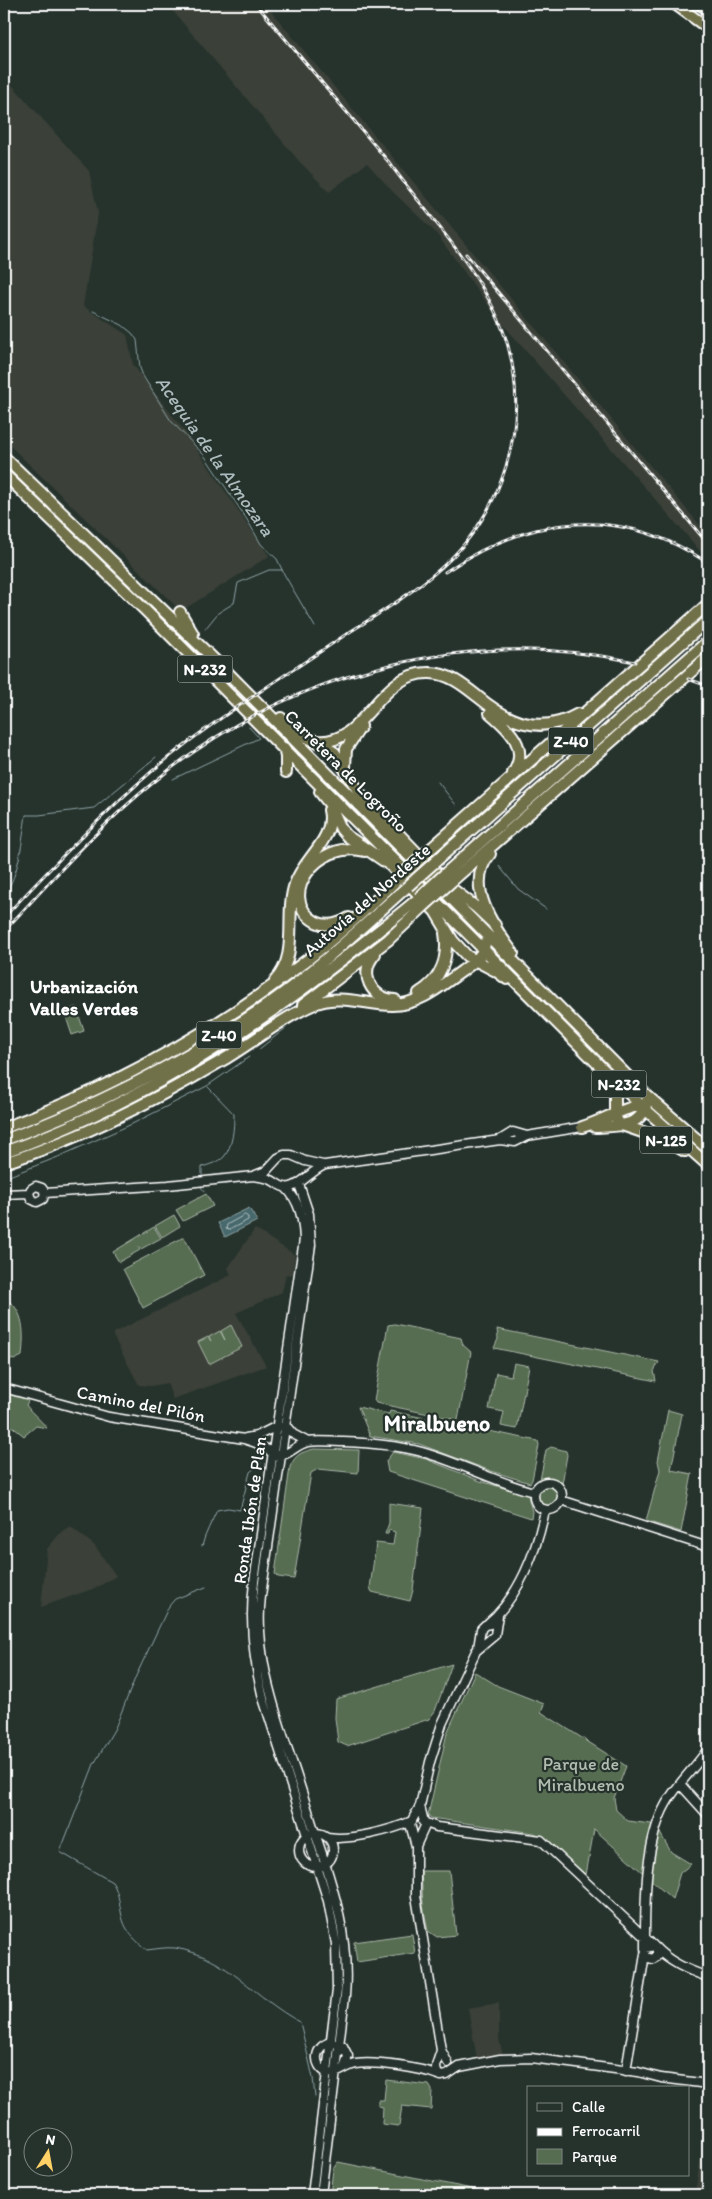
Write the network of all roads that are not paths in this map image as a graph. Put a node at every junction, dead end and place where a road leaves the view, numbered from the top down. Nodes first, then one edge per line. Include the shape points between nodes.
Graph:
1 (675, 4) edge
2 (700, 4) edge
3 (708, 10) edge
4 (708, 28) edge
5 (4, 457) edge
6 (4, 474) edge
7 (708, 604) edge
8 (180, 612) dead end
9 (708, 620) edge
10 (708, 641) edge
11 (708, 657) edge
12 (227, 673) junction
13 (613, 688) junction
14 (316, 741) junction
15 (283, 747) junction
16 (302, 766) junction
17 (345, 768) junction
18 (326, 799) junction
19 (481, 805) junction
20 (501, 839) junction
21 (384, 860) junction
22 (450, 876) junction
23 (389, 887) junction
24 (421, 902) junction
25 (444, 925) junction
26 (495, 925) junction
27 (480, 928) junction
28 (388, 940) junction
29 (484, 949) junction
30 (475, 961) junction
31 (496, 971) junction
32 (525, 972) junction
33 (456, 975) junction
34 (529, 994) junction
35 (259, 995) junction
36 (275, 1027) junction
37 (598, 1064) junction
38 (645, 1094) junction
39 (644, 1106) junction
40 (615, 1115) junction
41 (620, 1125) junction
42 (582, 1127) junction
43 (4, 1128) edge
44 (642, 1131) junction
45 (4, 1140) edge
46 (658, 1145) dead end
47 (708, 1149) edge
48 (4, 1152) edge
49 (299, 1158) junction
50 (708, 1162) edge
51 (4, 1163) edge
52 (273, 1165) junction
53 (325, 1165) junction
54 (253, 1176) junction
55 (301, 1181) junction
56 (276, 1183) junction
57 (285, 1187) junction
58 (29, 1193) junction
59 (45, 1193) junction
60 (4, 1194) edge
61 (4, 1388) edge
62 (277, 1426) junction
63 (286, 1427) junction
64 (267, 1431) junction
65 (293, 1434) junction
66 (244, 1438) junction
67 (308, 1442) junction
68 (266, 1448) junction
69 (293, 1448) junction
70 (273, 1454) junction
71 (281, 1456) junction
72 (534, 1492) junction
73 (562, 1500) junction
74 (546, 1510) junction
75 (708, 1547) edge
76 (498, 1615) junction
77 (486, 1624) junction
78 (481, 1633) junction
79 (494, 1634) junction
80 (478, 1648) junction
81 (708, 1749) edge
82 (680, 1784) junction
83 (420, 1806) junction
84 (708, 1815) edge
85 (413, 1820) junction
86 (423, 1822) junction
87 (397, 1828) junction
88 (412, 1831) junction
89 (315, 1833) junction
90 (422, 1833) junction
91 (307, 1836) junction
92 (327, 1837) junction
93 (351, 1838) junction
94 (416, 1846) junction
95 (333, 1852) junction
96 (325, 1864) junction
97 (317, 1867) junction
98 (645, 1926) junction
99 (637, 1930) junction
100 (644, 1937) junction
101 (656, 1949) junction
102 (645, 1953) junction
103 (708, 1977) edge
104 (330, 2042) junction
105 (340, 2044) junction
106 (441, 2050) junction
107 (347, 2052) junction
108 (364, 2063) junction
109 (437, 2064) junction
110 (448, 2064) junction
111 (459, 2067) junction
112 (344, 2069) junction
113 (423, 2070) junction
114 (626, 2071) junction
115 (327, 2073) junction
116 (336, 2073) junction
117 (449, 2073) junction
118 (438, 2075) junction
119 (708, 2084) edge
120 (312, 2195) edge
121 (321, 2195) edge

1 - 4 highway
2 - 3 highway
5 - 12 highway, Carretera de Logroño / N-232
6 - 15 highway, Carretera de Logroño / N-232
7 - 13 highway
8 - 12 highway via 189,630
9 - 45 highway, Autovía del Nordeste / Z-40, bridge via 408,886 257,1012 140,1081
10 - 22 highway, Autovía del Nordeste / Z-40
11 - 20 highway
12 - 14 highway via 251,690 296,732
12 - 27 highway, Carretera de Logroño / N-232
13 - 14 highway via 570,718 538,725 518,722 500,714 451,678 421,673 394,684 342,736
13 - 19 highway
14 - 17 highway via 335,754
15 - 16 highway, Carretera de Logroño / N-232
15 - 16 highway via 286,772
16 - 18 highway
16 - 29 highway, Carretera de Logroño / N-232
17 - 19 highway via 350,742 390,694 412,680 436,678 455,686 477,702 509,730 519,746 519,761 514,772
17 - 26 highway via 353,786 381,816 451,888
18 - 21 highway via 343,832
18 - 35 highway via 330,826 294,886 286,963 277,978
19 - 23 highway, bridge
20 - 22 highway
20 - 26 highway via 484,862 479,877 481,895
21 - 23 highway via 351,848 322,856 303,879 301,903 315,921 337,924
21 - 25 highway
22 - 24 highway, Autovía del Nordeste / Z-40, bridge
23 - 35 highway via 318,951
24 - 28 highway
24 - 48 highway, Autovía del Nordeste / Z-40 via 295,996 220,1047 146,1089 68,1127
25 - 28 highway via 447,950 440,972 428,987 401,1000 378,995 367,976 372,957
25 - 30 highway via 456,944
26 - 32 highway
27 - 29 highway
27 - 32 highway, Carretera de Logroño / N-232
28 - 36 highway
29 - 30 highway
29 - 34 highway, Carretera de Logroño / N-232
30 - 31 highway
30 - 33 highway
31 - 33 highway via 477,969
31 - 34 highway
32 - 38 highway, Carretera de Logroño / N-232
33 - 36 highway via 409,1003 392,1005 330,1000 310,1006
34 - 37 highway, Carretera de Logroño / N-232
35 - 43 highway via 156,1059 58,1108
36 - 51 highway via 152,1100 75,1136
37 - 39 highway, Carretera de Logroño / N-232
37 - 40 highway via 616,1092
38 - 39 highway
38 - 47 highway, Carretera de Logroño / N-232
39 - 40 highway, N-125
39 - 41 highway via 641,1116
39 - 50 highway, Carretera de Logroño / N-232
40 - 41 highway
40 - 42 highway, N-125
41 - 42 highway, N-125
41 - 44 highway, N-125
42 - 53 street, N-125
44 - 46 highway
44 - 50 highway, N-125
49 - 52 street, N-125 via 284,1155
49 - 53 street, N-125
49 - 55 street via 304,1168
52 - 54 street, N-125
52 - 56 street
53 - 55 street, N-125
54 - 56 street, N-125
54 - 59 street, N-125
55 - 57 street, N-125
55 - 63 street, Ronda Ibón de Plan via 310,1220 311,1245
56 - 57 street, N-125
57 - 62 street, Ronda Ibón de Plan via 301,1213 304,1240
58 - 59 street, N-125 via 36,1186
58 - 59 street, N-125 via 37,1202
58 - 60 street, N-125
61 - 66 street, Camino del Pilón via 109,1417
62 - 63 street
62 - 64 street, Camino del Pilón
62 - 70 street, Ronda Ibón de Plan
63 - 65 street
63 - 71 street, Ronda Ibón de Plan
64 - 66 street, Camino del Pilón
64 - 68 street via 264,1438
65 - 67 street
65 - 69 street
66 - 68 street, Camino del Pilón
67 - 69 street
67 - 72 street via 371,1443 412,1449
68 - 70 street, Camino del Pilón
69 - 71 street
70 - 71 street, Camino del Pilón
70 - 91 street, Ronda Ibón de Plan via 254,1582 251,1635 263,1698
71 - 89 street, Ronda Ibón de Plan via 259,1625 274,1708
72 - 73 street via 540,1484 553,1482 562,1491
72 - 74 street via 537,1505
73 - 74 street via 557,1507
73 - 75 street
74 - 76 street via 528,1565
76 - 77 street
76 - 79 street
77 - 78 street
77 - 79 street via 491,1625
78 - 79 street via 484,1638
78 - 80 street
79 - 80 street
80 - 83 street via 442,1724
81 - 82 street
82 - 84 street
82 - 98 street via 665,1807 654,1834
83 - 85 street
83 - 86 street
85 - 86 street
85 - 87 street
85 - 88 street
86 - 90 street via 425,1828
86 - 99 street via 437,1827 538,1839
87 - 88 street
87 - 93 street
88 - 90 street
88 - 94 street
89 - 91 street
89 - 92 street
89 - 96 street, Ronda Ibón de Plan
90 - 94 street
91 - 97 street, Ronda Ibón de Plan
91 - 97 street via 301,1842 300,1855 307,1864
92 - 93 street
92 - 95 street
93 - 95 street
94 - 106 street via 416,1896
95 - 96 street
96 - 97 street
96 - 105 street, Ronda Ibón de Plan via 345,1941 346,1983
97 - 104 street, Ronda Ibón de Plan via 336,1944 337,1990
98 - 99 street
98 - 100 street
99 - 100 street
100 - 101 street
100 - 102 street
101 - 102 street via 648,1946
101 - 102 street via 653,1959
101 - 103 street via 680,1967
102 - 114 street
104 - 105 street
104 - 115 street, Ronda Ibón de Plan
104 - 115 street, Ronda Ibón de Plan via 317,2056 319,2067
105 - 107 street
105 - 116 street, Ronda Ibón de Plan
106 - 109 street
106 - 110 street
107 - 108 street
107 - 112 street via 348,2061
108 - 112 street
108 - 113 street
109 - 110 street via 442,2061
109 - 113 street
109 - 118 street
110 - 111 street
110 - 117 street
111 - 114 street via 500,2059 531,2058
111 - 117 street
112 - 116 street
113 - 118 street
114 - 119 street
115 - 116 street
115 - 120 street, Ronda Ibón de Plan
116 - 121 street, Ronda Ibón de Plan
117 - 118 street

